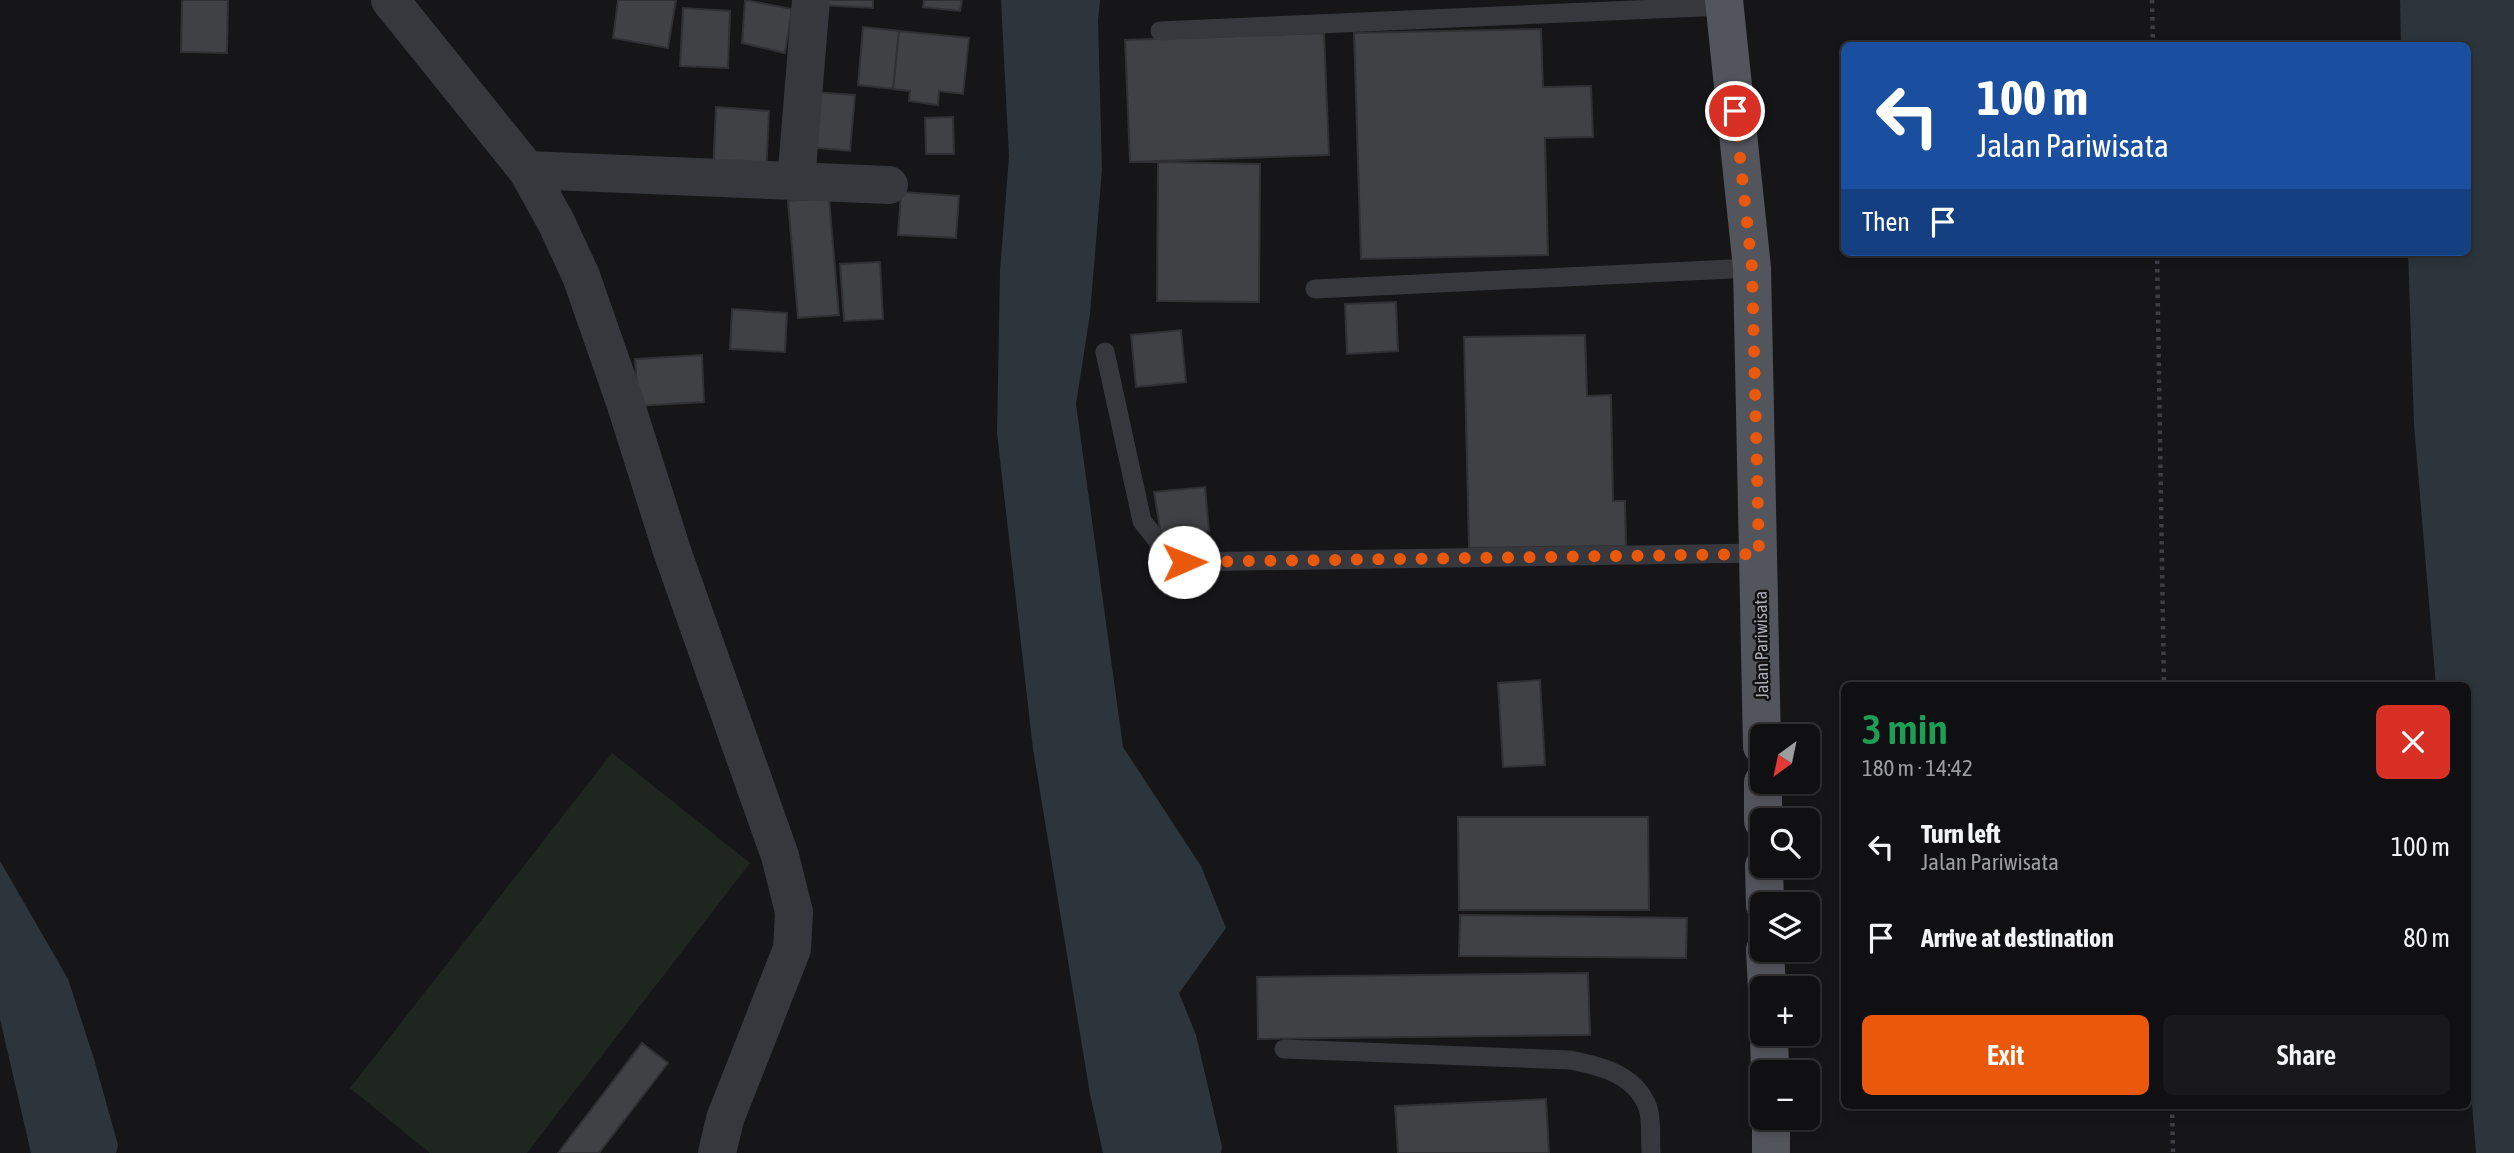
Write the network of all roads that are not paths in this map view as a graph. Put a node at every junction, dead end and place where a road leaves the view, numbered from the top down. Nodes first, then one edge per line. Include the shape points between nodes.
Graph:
1 (390, 0) edge
2 (811, 0) edge
3 (1724, 3) edge
4 (1160, 31) dead end
5 (527, 170) junction
6 (796, 181) junction
7 (889, 185) dead end
8 (1752, 268) junction
9 (1315, 289) dead end
10 (1105, 352) dead end
11 (1759, 554) junction
12 (1762, 724) edge
13 (1284, 1049) dead end
14 (1771, 1130) edge
15 (717, 1153) edge
16 (1651, 1153) edge
17 (1771, 1153) edge

1 - 5 street
2 - 6 street
3 - 4 lane
3 - 8 main road, Jalan Pariwisata
5 - 6 street
5 - 15 street via 581,276 780,856 794,912 792,949 725,1119
6 - 7 street
8 - 9 lane
8 - 11 main road, Jalan Pariwisata
10 - 11 lane via 1142,521 1161,545 1184,562
11 - 12 main road, Jalan Pariwisata
13 - 16 lane via 1570,1060 1602,1066 1632,1082 1648,1109
14 - 17 main road

